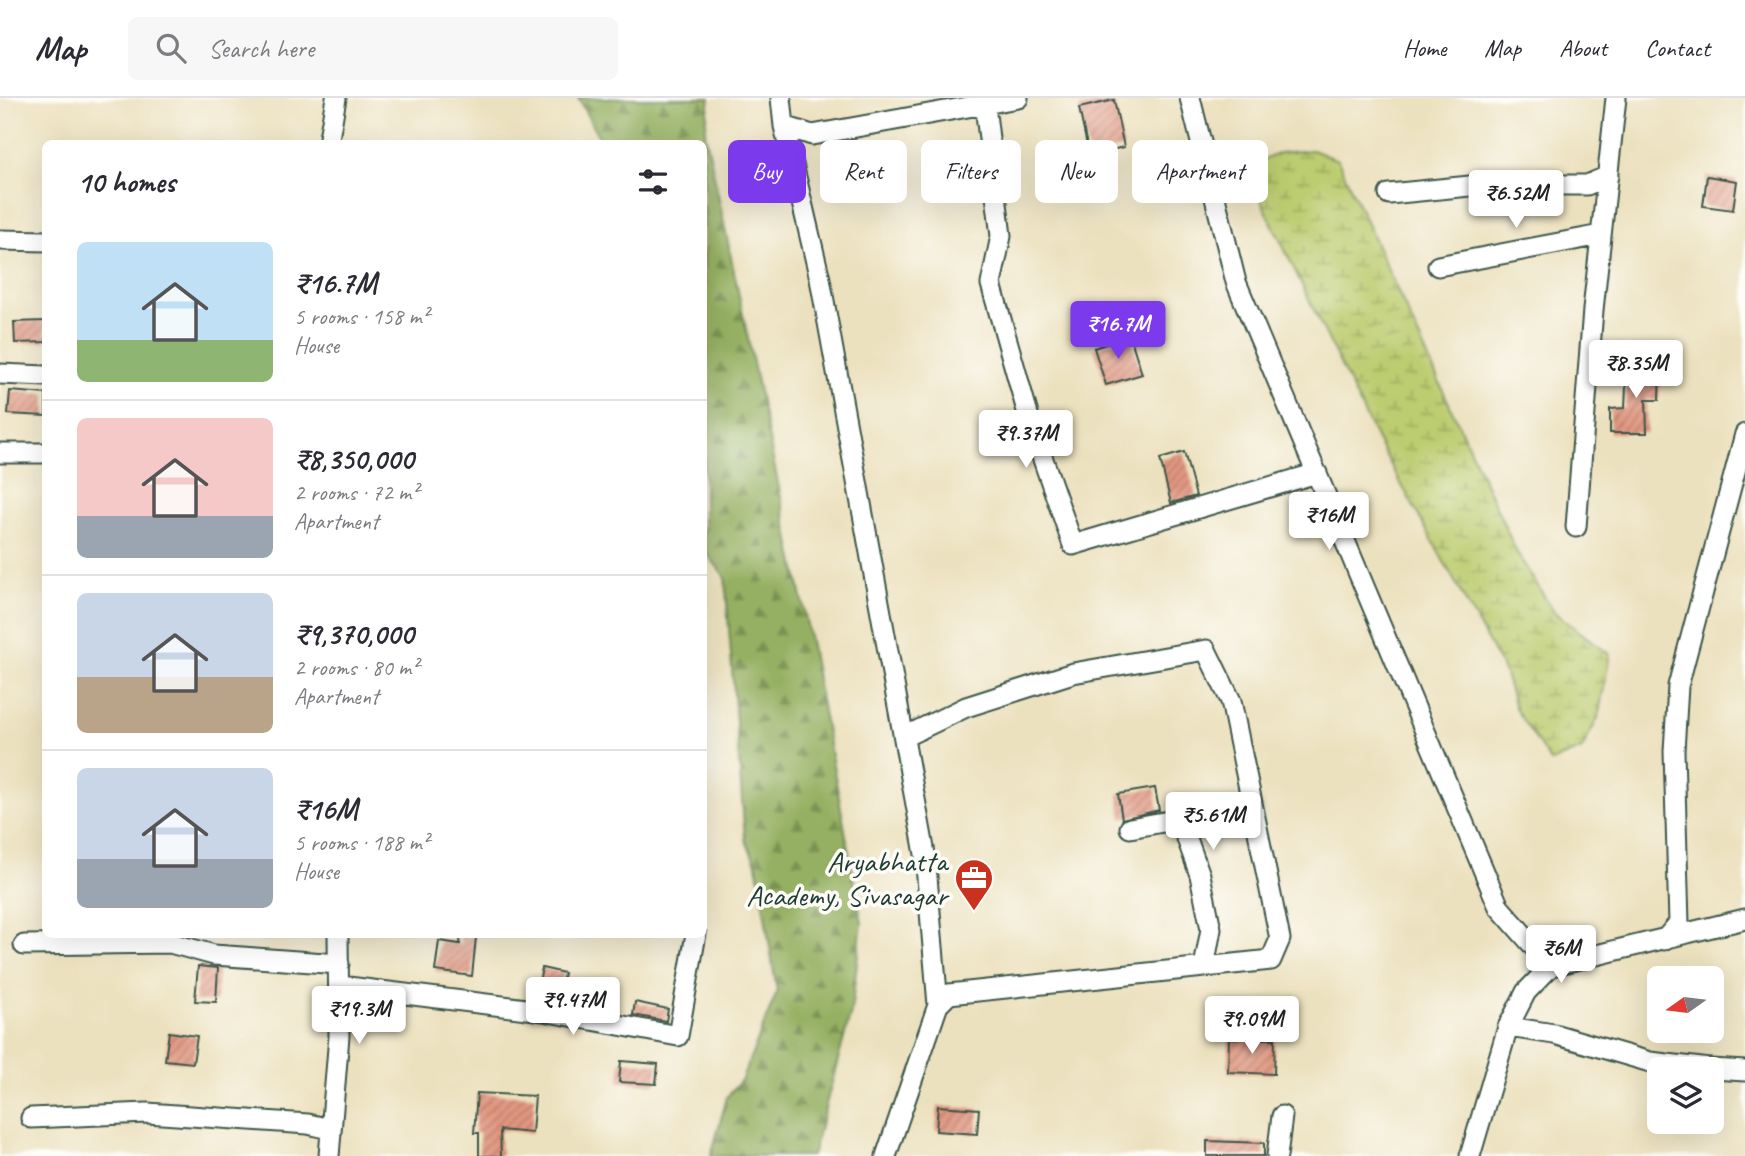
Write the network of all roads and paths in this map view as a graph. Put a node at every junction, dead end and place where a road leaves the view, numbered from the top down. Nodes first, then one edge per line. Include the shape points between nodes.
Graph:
1 (336, 98) edge
2 (781, 98) edge
3 (1017, 98) edge
4 (1190, 98) edge
5 (1616, 98) edge
6 (985, 106) junction
7 (784, 126) junction
8 (329, 140) edge
9 (1608, 176) junction
10 (1389, 194) dead end
11 (1601, 235) junction
12 (0, 240) edge
13 (42, 242) edge
14 (1438, 266) dead end
15 (0, 374) edge
16 (42, 376) edge
17 (1745, 434) edge
18 (0, 453) edge
19 (42, 453) edge
20 (1317, 473) junction
21 (1576, 527) dead end
22 (904, 737) junction
23 (1130, 828) dead end
24 (1745, 919) edge
25 (338, 938) edge
26 (695, 938) edge
27 (1664, 940) junction
28 (24, 945) dead end
29 (339, 964) junction
30 (1551, 966) junction
31 (1204, 967) junction
32 (340, 986) junction
33 (938, 1005) junction
34 (1508, 1027) junction
35 (1647, 1061) edge
36 (1724, 1070) edge
37 (1745, 1071) edge
38 (1282, 1116) dead end
39 (31, 1118) dead end
40 (330, 1129) junction
41 (329, 1156) edge
42 (887, 1156) edge
43 (1278, 1156) edge
44 (1470, 1156) edge

1 - 8 street
2 - 7 street
3 - 6 street
4 - 20 street via 1236,282
5 - 9 street
6 - 7 street via 812,135
6 - 20 street via 1001,236 991,284 1031,425 1073,545
7 - 22 street via 820,279
9 - 10 street via 1587,186 1480,185
9 - 11 street
11 - 14 street
11 - 21 street
12 - 13 street
15 - 16 street
17 - 27 street via 1678,687 1674,751 1679,923
18 - 19 street
20 - 30 street via 1499,908
22 - 31 street via 966,707 1073,673 1206,650 1231,701 1280,939 1271,960
22 - 33 street via 925,854
23 - 31 street via 1180,819 1200,875 1211,929
24 - 27 street
25 - 29 street
26 - 32 street via 678,1036 543,1011
27 - 30 street
28 - 29 street via 170,943 214,955
29 - 32 street
30 - 34 street via 1526,992
31 - 33 street via 949,994
32 - 40 street
33 - 42 street
34 - 35 street via 1554,1034
34 - 44 street
36 - 37 street
38 - 43 street
39 - 40 street via 147,1113
40 - 41 street

